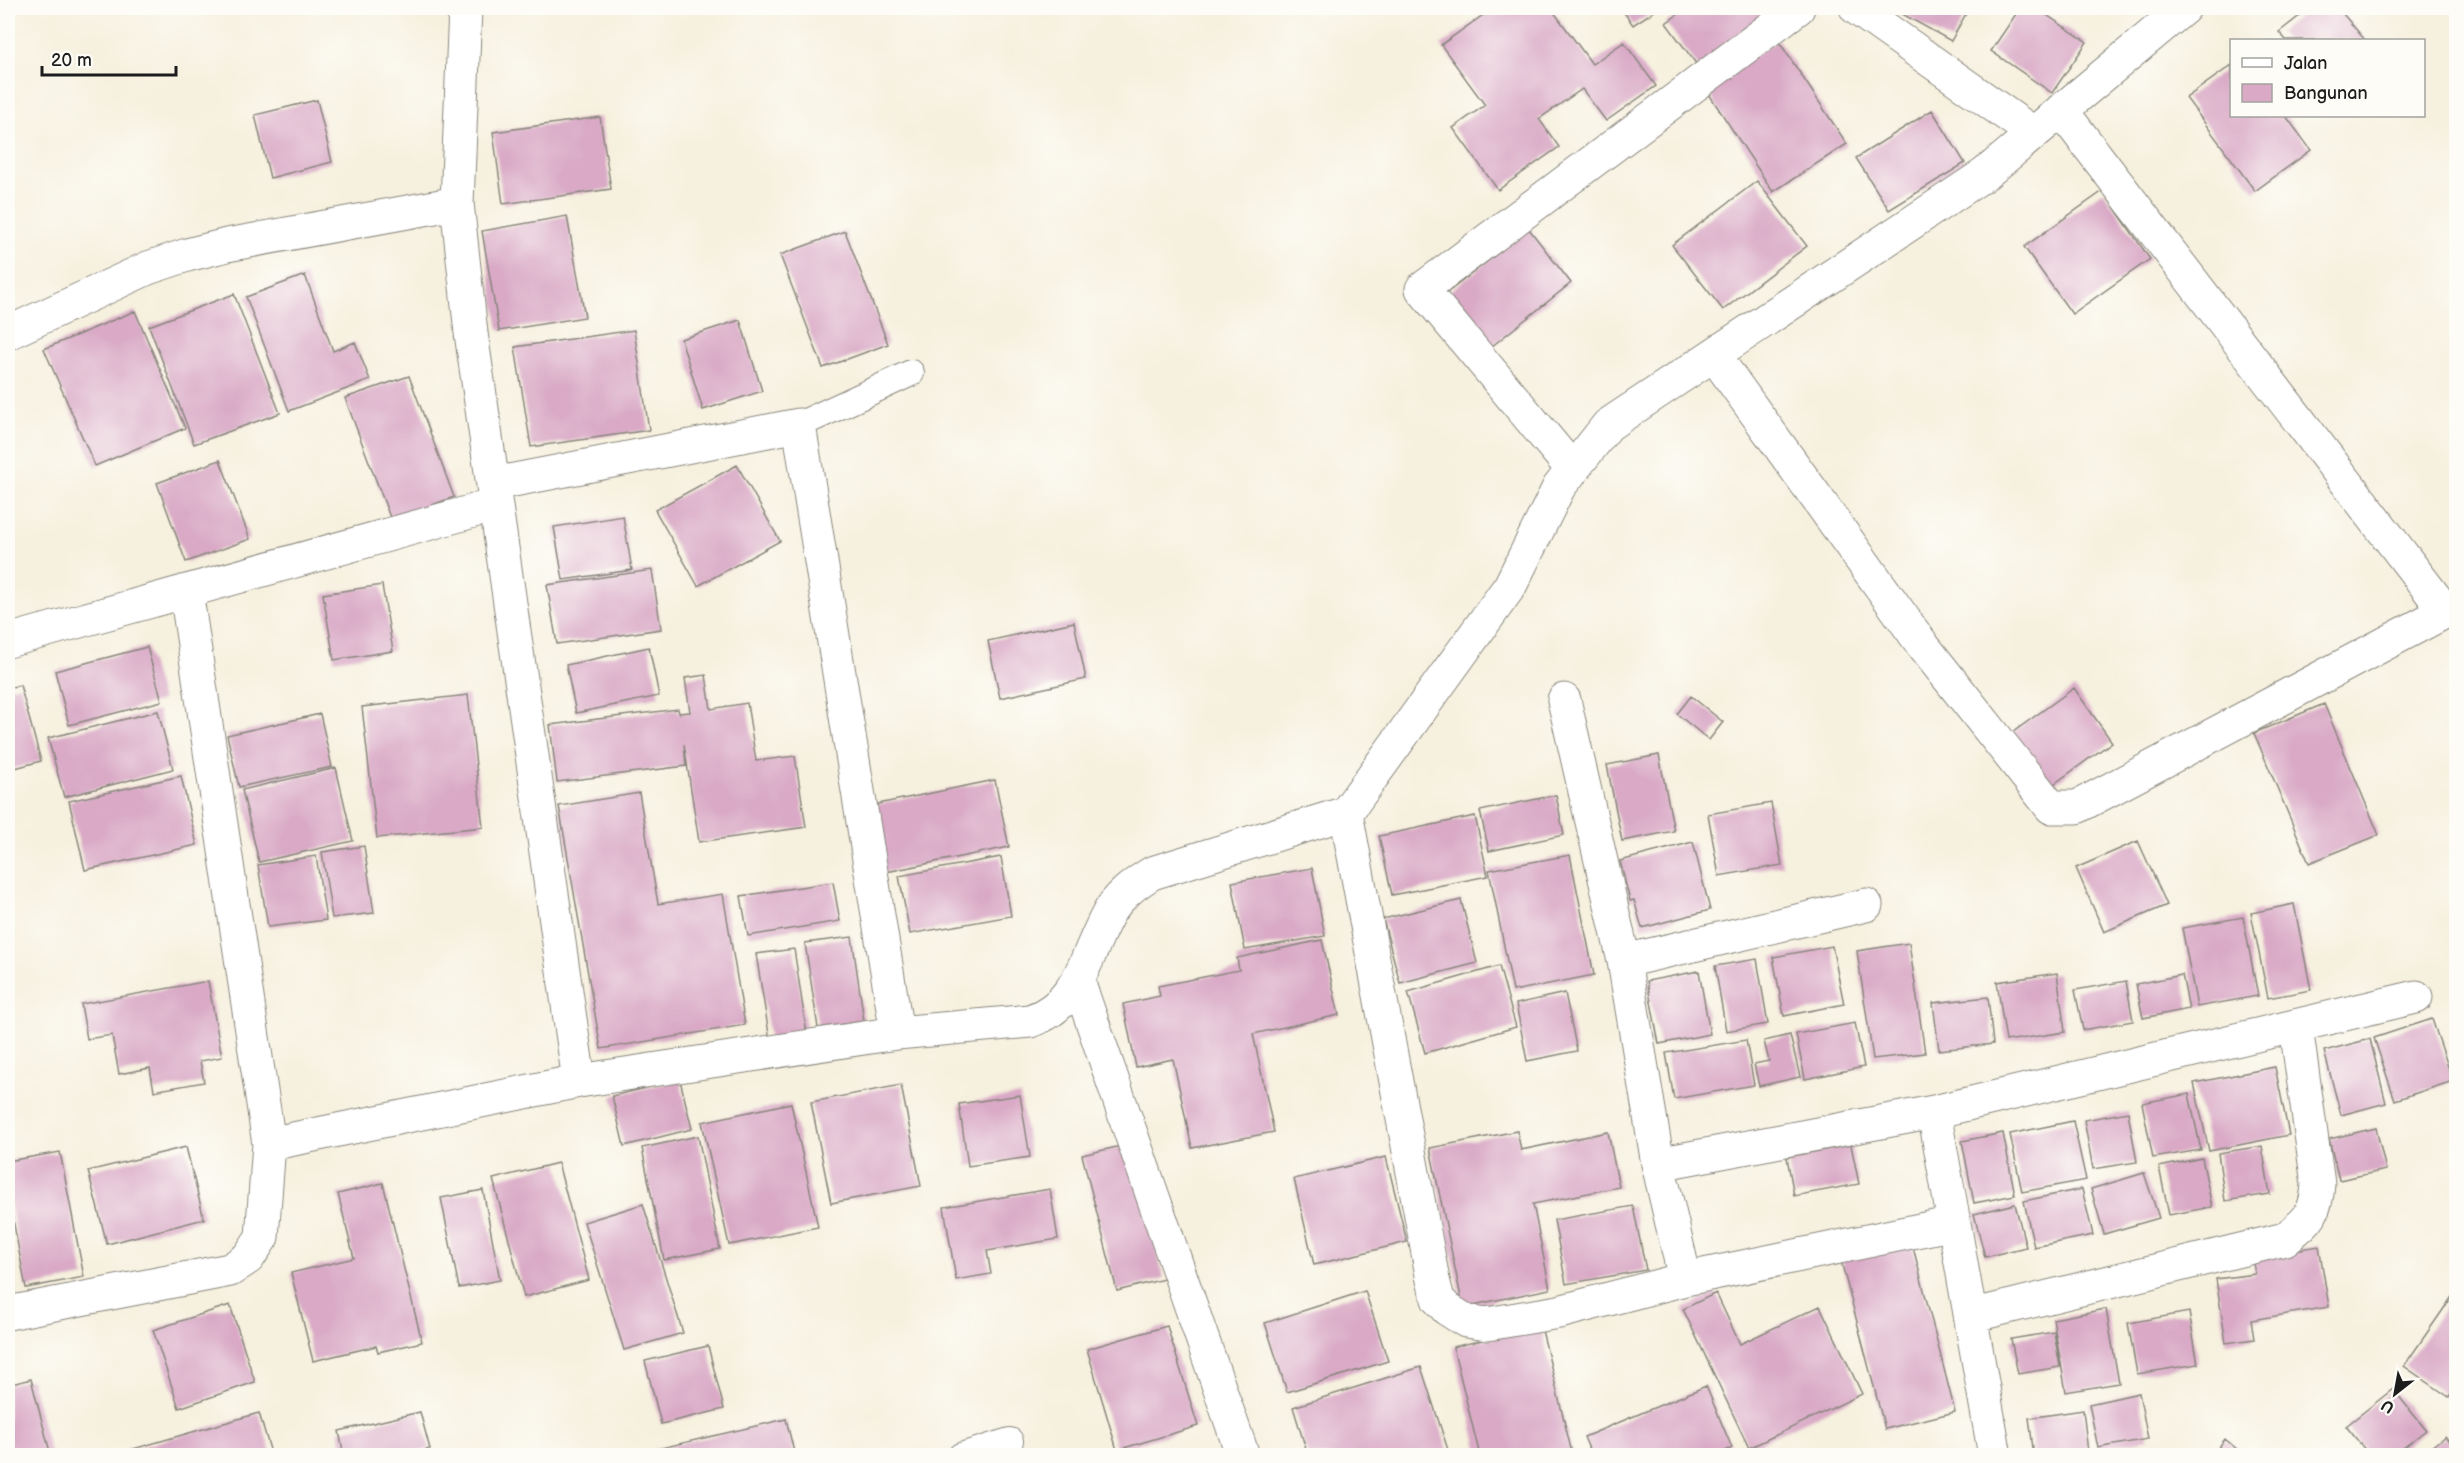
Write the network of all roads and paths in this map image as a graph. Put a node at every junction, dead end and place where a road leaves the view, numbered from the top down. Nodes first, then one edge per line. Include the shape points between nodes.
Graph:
1 (465, 8) edge
2 (1798, 8) edge
3 (1856, 8) edge
4 (2184, 8) edge
5 (2061, 110) junction
6 (2033, 134) junction
7 (457, 203) junction
8 (8, 333) edge
9 (1714, 355) junction
10 (911, 373) dead end
11 (799, 425) junction
12 (1573, 470) junction
13 (494, 495) junction
14 (186, 591) junction
15 (2451, 609) edge
16 (8, 641) edge
17 (1563, 700) dead end
18 (1346, 813) junction
19 (1866, 905) dead end
20 (1624, 961) junction
21 (1078, 981) junction
22 (2416, 997) dead end
23 (2296, 1027) junction
24 (897, 1033) junction
25 (579, 1081) junction
26 (1934, 1112) junction
27 (269, 1144) junction
28 (1658, 1164) junction
29 (1954, 1222) junction
30 (1685, 1279) junction
31 (8, 1313) edge
32 (1971, 1316) junction
33 (1010, 1442) dead end
34 (962, 1455) edge
35 (1243, 1455) edge
36 (1995, 1455) edge

1 - 7 street
2 - 12 street via 1422,289
3 - 6 street
4 - 5 street
5 - 6 street
5 - 15 street
6 - 9 street via 1985,174
7 - 8 street via 188,255 148,268
7 - 13 street
9 - 12 street via 1608,425
9 - 15 street via 1924,647 2051,807 2077,807
10 - 11 lane
11 - 13 street
11 - 24 street
12 - 18 street via 1559,487 1510,586
13 - 14 street
13 - 25 street
14 - 16 street
14 - 27 street
17 - 20 street
18 - 21 street via 1152,873 1126,890 1111,909
18 - 30 street via 1438,1299 1466,1321 1487,1324 1559,1312
19 - 20 street
20 - 28 street
21 - 24 street via 1057,1007 1030,1021
21 - 35 street
22 - 23 street
23 - 26 street
23 - 32 street via 2318,1184 2317,1206 2305,1222 2285,1239
24 - 25 street
25 - 27 street
26 - 28 street
26 - 29 street
27 - 31 street via 262,1237 248,1258 230,1270
28 - 30 street
29 - 30 street
29 - 32 street
32 - 36 street
33 - 34 lane

